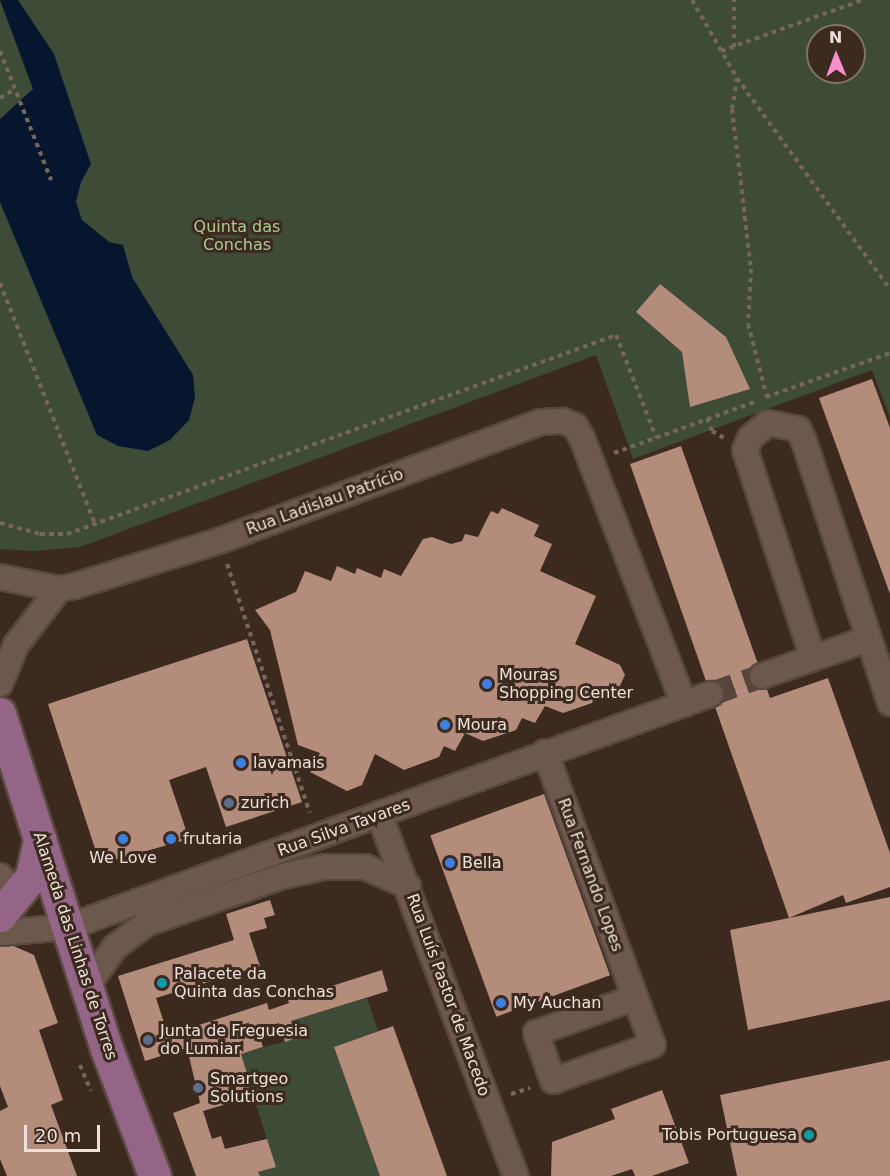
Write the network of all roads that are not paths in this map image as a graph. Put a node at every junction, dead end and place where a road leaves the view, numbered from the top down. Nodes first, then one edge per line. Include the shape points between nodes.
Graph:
1 (0, 577) edge
2 (59, 589) junction
3 (868, 639) junction
4 (813, 658) junction
5 (762, 676) tunnel mouth
6 (0, 684) edge
7 (711, 694) tunnel mouth
8 (684, 704) junction
9 (890, 704) edge
10 (0, 714) edge
11 (545, 752) junction
12 (380, 814) junction
13 (39, 835) junction
14 (408, 886) junction
15 (6, 897) edge
16 (68, 927) junction
17 (0, 933) edge
18 (87, 986) junction
19 (634, 998) junction
20 (155, 1176) edge
21 (516, 1176) edge

1 - 2 street, Rua Ladislau Patrício
2 - 6 street via 16,645
2 - 8 street, Rua Ladislau Patrício via 219,541 541,422 570,423 582,438
3 - 4 street
3 - 4 street via 798,429 768,423 750,438 745,450
3 - 9 street
4 - 5 street
7 - 8 street, Rua Silva Tavares
8 - 11 street, Rua Silva Tavares
10 - 13 main road, Alameda das Linhas de Torres
11 - 12 street, Rua Silva Tavares
11 - 19 street, Rua Fernando Lopes
12 - 14 street, Rua Luís Pastor de Macedo
12 - 16 street, Rua Silva Tavares
13 - 15 main road via 38,863
13 - 16 main road, Alameda das Linhas de Torres
14 - 18 street, Rua Silva Tavares via 365,867 324,867 283,876 145,924 115,948
14 - 21 street, Rua Luís Pastor de Macedo
16 - 17 street, Rua Silva Tavares
16 - 18 main road, Alameda das Linhas de Torres
18 - 20 main road, Alameda das Linhas de Torres
19 - 19 street, Rua Fernando Lopes via 536,1033 553,1081 652,1045

